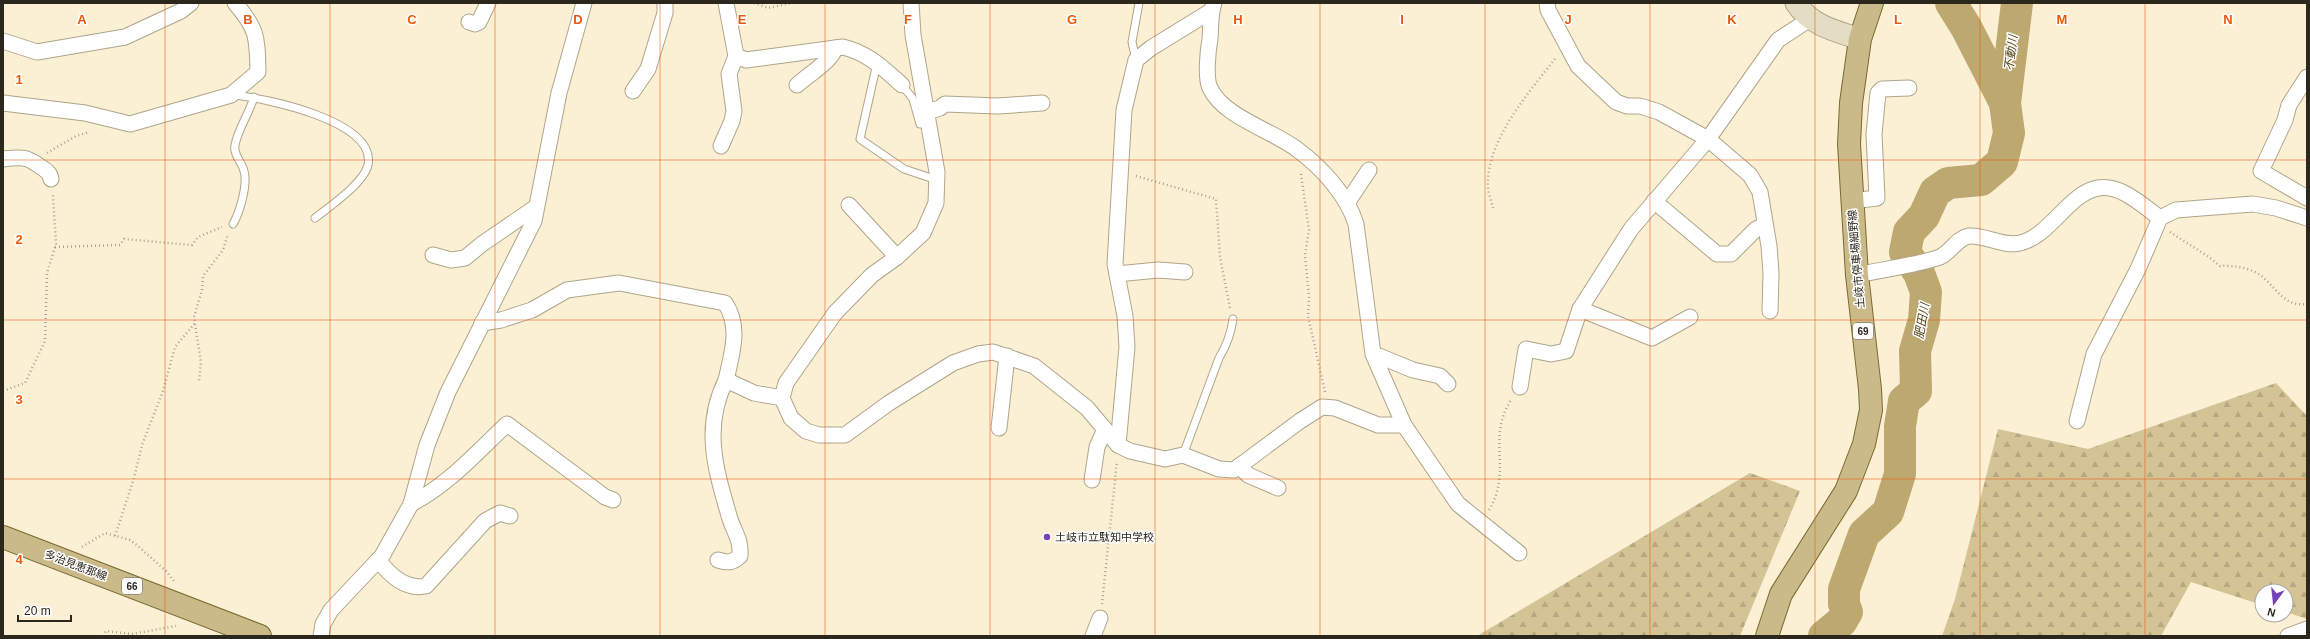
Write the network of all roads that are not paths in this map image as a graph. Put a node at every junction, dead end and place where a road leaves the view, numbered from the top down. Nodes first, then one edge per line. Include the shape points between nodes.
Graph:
1 (191, 3) edge
2 (235, 3) edge
3 (488, 3) edge
4 (584, 3) edge
5 (665, 3) edge
6 (726, 3) edge
7 (911, 3) edge
8 (1139, 3) edge
9 (1547, 3) edge
10 (1796, 3) edge
11 (1872, 3) edge
12 (1213, 7) edge
13 (1810, 19) junction
14 (469, 22) dead end
15 (1860, 39) junction
16 (3, 41) edge
17 (835, 48) junction
18 (736, 56) junction
19 (1136, 60) junction
20 (877, 63) junction
21 (2307, 77) edge
22 (797, 85) dead end
23 (902, 85) joint
24 (1910, 88) dead end
25 (632, 90) dead end
26 (231, 95) junction
27 (254, 97) junction
28 (3, 103) edge
29 (1042, 103) dead end
30 (928, 118) junction
31 (1708, 139) junction
32 (721, 146) dead end
33 (3, 159) edge
34 (1369, 170) dead end
35 (51, 179) road end
36 (937, 180) junction
37 (2307, 198) edge
38 (1654, 201) junction
39 (1851, 201) junction
40 (1347, 203) junction
41 (849, 205) dead end
42 (536, 207) junction
43 (315, 218) dead end
44 (2307, 218) edge
45 (2158, 221) junction
46 (233, 224) road end
47 (1766, 225) junction
48 (433, 255) dead end
49 (897, 258) junction
50 (1185, 272) dead end
51 (1117, 274) junction
52 (1856, 275) junction
53 (1580, 309) junction
54 (1770, 311) dead end
55 (1690, 317) dead end
56 (1232, 319) road end
57 (482, 322) junction
58 (1007, 356) junction
59 (1375, 357) junction
60 (726, 380) junction
61 (1448, 384) dead end
62 (1520, 387) road end
63 (782, 398) junction
64 (2077, 421) dead end
65 (1404, 425) junction
66 (999, 428) dead end
67 (1104, 429) junction
68 (1118, 444) junction
69 (1183, 456) junction
70 (1239, 466) junction
71 (1092, 480) dead end
72 (1278, 488) dead end
73 (613, 500) dead end
74 (411, 504) junction
75 (510, 516) dead end
76 (3, 537) edge
77 (1519, 553) dead end
78 (378, 560) junction
79 (718, 560) dead end
80 (1100, 618) road end
81 (2307, 629) edge
82 (260, 636) edge
83 (321, 636) edge
84 (1093, 636) edge
85 (1767, 636) edge
86 (2288, 636) edge

1 - 16 street via 180,11 125,37 37,52
2 - 26 street via 250,20 257,36 258,72
3 - 14 street via 480,22
4 - 42 street via 559,94
5 - 25 street via 665,13 648,69
6 - 18 street
7 - 30 street via 913,35
8 - 19 lane via 1132,42
9 - 31 street via 1548,10 1578,66 1616,102 1659,112
10 - 13 street
11 - 15 main road, 土岐市停車場細野線 / 69
12 - 19 street
12 - 40 street via 1208,51 1209,86 1215,98 1227,108 1298,150
13 - 15 street
13 - 31 street via 1778,40
15 - 39 main road, 土岐市停車場細野線 / 69 via 1851,103
17 - 18 street via 746,60
17 - 20 street via 857,50
17 - 22 street via 832,58 810,72
18 - 32 street via 729,74 734,111
19 - 51 street via 1124,110 1115,264
20 - 23 street
20 - 36 lane via 860,139 904,169
21 - 37 street via 2289,105 2285,120 2261,171
23 - 30 lane via 913,100 920,124
24 - 39 street via 1882,89 1878,93 1874,134 1877,198
26 - 27 lane
26 - 28 street via 130,124 85,114
27 - 43 lane via 292,106 334,123 361,139 369,152 368,166 353,187
27 - 46 lane via 250,113 237,136 234,148 244,171 242,202
29 - 30 street via 998,106 946,104
30 - 36 street
31 - 38 street
31 - 47 street via 1750,176 1760,192
33 - 35 street via 31,158 50,173
34 - 40 street
36 - 49 street via 936,203 928,225
38 - 47 street via 1717,254 1731,254 1756,229
38 - 53 street via 1631,229
39 - 52 main road, 土岐市停車場細野線 / 69
40 - 59 street via 1356,224
41 - 49 street
42 - 48 street via 465,258 451,260
42 - 57 street via 529,231
44 - 45 street via 2253,204 2176,210
45 - 52 street via 2125,194 2100,188 2087,192 2035,236 2020,243 2007,244 1969,236 1941,256
45 - 64 street via 2138,269 2094,354
47 - 54 street via 1771,273
49 - 63 street via 872,274 835,312 786,383
50 - 51 street via 1158,270
51 - 68 street via 1125,316 1127,347
52 - 85 main road, 土岐市停車場細野線 / 69 via 1871,410 1864,444 1846,491 1782,594
53 - 55 street via 1652,338
53 - 62 street via 1566,351 1551,354 1526,349
56 - 69 lane via 1227,345 1219,358
57 - 60 street via 501,320 532,310 567,290 619,283 725,303 734,322 734,341
57 - 74 street via 448,392 427,445
58 - 63 street via 994,352 978,354 953,363 844,435 819,435 806,431 791,418
58 - 66 street
58 - 67 street via 1034,366 1057,382 1087,408
59 - 61 street via 1379,356 1413,370 1440,376
59 - 65 street
60 - 63 street via 754,393
60 - 79 street via 716,408 712,438 718,479 732,526 741,544 740,556 734,562
65 - 70 street via 1378,425 1335,408 1322,407
65 - 77 street via 1458,504
67 - 68 street
67 - 71 street via 1097,447
68 - 69 street via 1130,451 1165,459
69 - 70 street via 1219,469 1234,470
70 - 72 street via 1248,475
73 - 74 street via 605,497 507,424 457,472
74 - 78 street via 390,544
75 - 78 street via 500,513 485,521 426,586 403,583 389,573
76 - 82 main road, 多治見恵那線 / 66
78 - 83 street via 331,610 323,624
80 - 84 street
81 - 86 street

